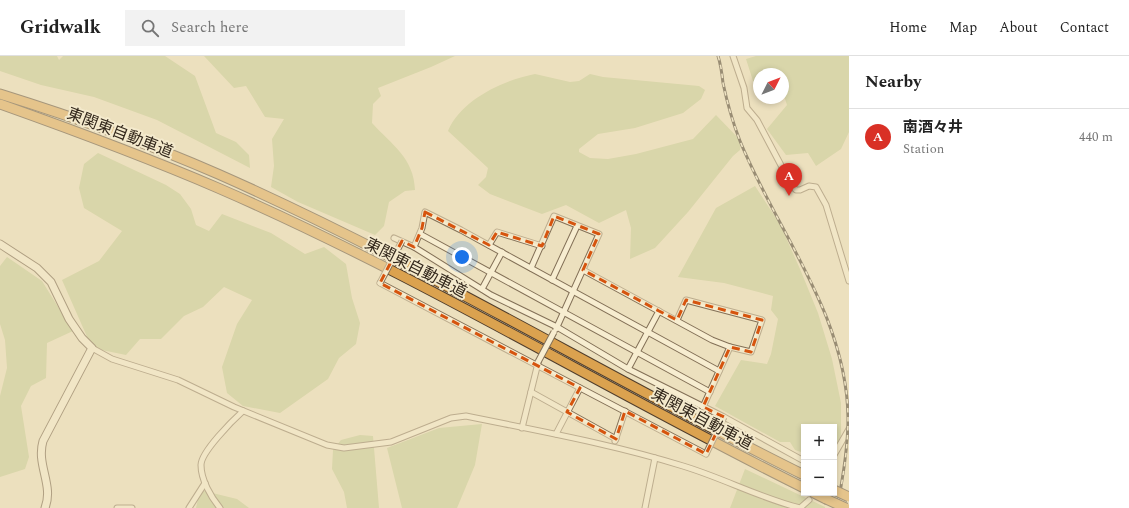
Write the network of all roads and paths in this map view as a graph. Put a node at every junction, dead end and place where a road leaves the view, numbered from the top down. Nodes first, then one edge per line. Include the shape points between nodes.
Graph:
1 (733, 56) edge
2 (0, 94) edge
3 (0, 104) edge
4 (578, 226) junction
5 (420, 234) junction
6 (394, 238) dead end
7 (402, 241) junction
8 (0, 244) edge
9 (489, 245) junction
10 (542, 246) junction
11 (414, 247) junction
12 (502, 252) junction
13 (531, 268) junction
14 (583, 270) junction
15 (490, 273) junction
16 (552, 280) junction
17 (849, 281) edge
18 (482, 289) junction
19 (573, 292) junction
20 (659, 311) junction
21 (564, 313) junction
22 (677, 320) junction
23 (556, 330) junction
24 (648, 332) junction
25 (730, 347) junction
26 (92, 348) junction
27 (637, 352) junction
28 (538, 363) junction
29 (628, 369) junction
30 (719, 371) junction
31 (580, 388) junction
32 (531, 392) junction
33 (710, 392) junction
34 (703, 407) junction
35 (243, 411) junction
36 (625, 411) junction
37 (567, 412) junction
38 (724, 417) junction
39 (522, 428) junction
40 (849, 429) edge
41 (556, 434) junction
42 (616, 439) junction
43 (613, 447) junction
44 (837, 450) edge
45 (655, 458) junction
46 (802, 460) edge
47 (801, 473) edge
48 (205, 483) junction
49 (801, 486) edge
50 (837, 491) edge
51 (812, 497) edge
52 (849, 497) edge
53 (45, 508) edge
54 (117, 508) edge
55 (132, 508) edge
56 (189, 508) edge
57 (220, 508) edge
58 (645, 508) edge
59 (846, 508) edge

1 - 17 street via 744,88 747,108 757,120 792,186 796,190 809,186 816,188 826,205
2 - 47 highway, 東関東自動車道 via 91,123 150,146 288,207 378,250
3 - 49 highway, 東関東自動車道 via 141,156 218,188 320,236
4 - 10 street via 554,216
4 - 14 street via 599,234
4 - 16 street
5 - 9 street via 424,212
5 - 11 street
5 - 15 street
6 - 7 street
7 - 11 street
7 - 28 street, bridge via 380,283
8 - 26 street via 37,268 51,282 69,319
9 - 10 street via 497,232
9 - 12 street
10 - 13 street
11 - 18 street
12 - 13 street
12 - 15 street
13 - 16 street
14 - 19 street
14 - 20 street
15 - 18 street
15 - 21 street
16 - 19 street
18 - 23 street
19 - 21 street
19 - 24 street
20 - 22 street
20 - 24 street
21 - 23 street
21 - 27 street
22 - 25 street
22 - 25 street via 686,300 762,320 751,352
23 - 28 street, bridge
23 - 29 street
24 - 27 street
24 - 30 street
25 - 30 street
26 - 35 street via 112,359 178,380
26 - 53 street via 43,441 40,452 48,491
27 - 29 street
27 - 33 street
28 - 31 street
28 - 32 street
29 - 34 street
30 - 33 street
31 - 36 street
31 - 37 street
32 - 37 street
32 - 39 street
33 - 34 street
34 - 38 street
35 - 39 street via 327,445 344,448 391,442 451,418 466,416
35 - 48 street via 217,438 202,459
36 - 38 street, bridge via 706,454
36 - 42 street
37 - 41 street
37 - 42 street
38 - 46 street
39 - 41 street
40 - 44 street
41 - 43 street
42 - 43 street
43 - 45 street
45 - 51 street via 729,482 775,502 800,508
45 - 58 street
48 - 56 street
48 - 57 street
50 - 52 highway, bridge
51 - 59 highway, bridge via 826,499
54 - 55 street

